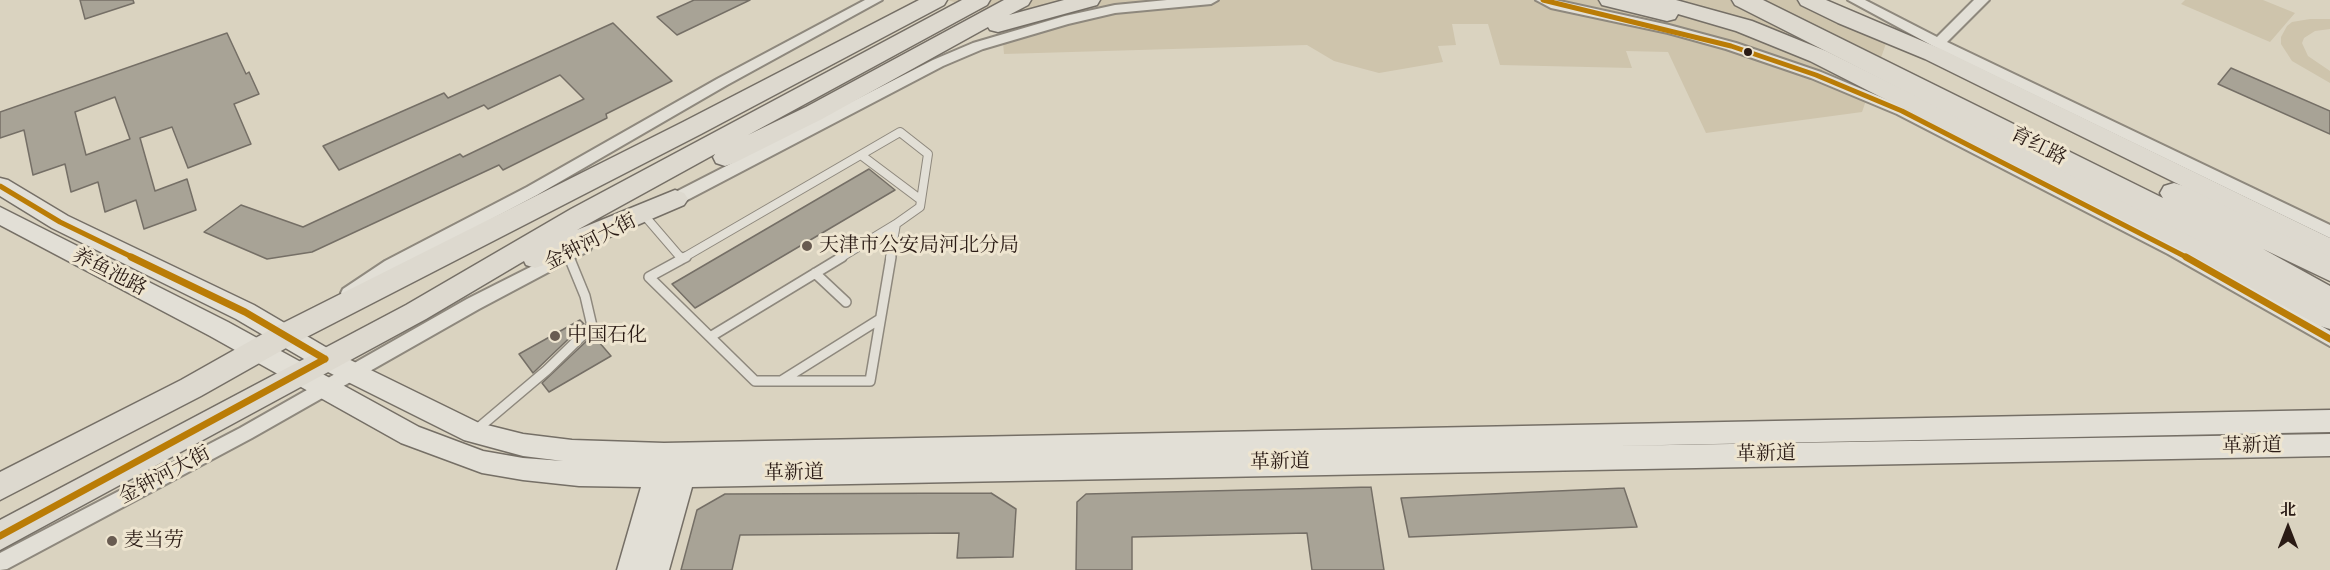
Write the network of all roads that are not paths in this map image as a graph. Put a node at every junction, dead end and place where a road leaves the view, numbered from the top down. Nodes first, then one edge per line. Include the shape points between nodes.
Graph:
1 (874, 0) edge
2 (899, 0) edge
3 (936, 0) edge
4 (979, 0) edge
5 (1020, 0) edge
6 (1089, 0) edge
7 (1211, 0) edge
8 (1526, 0) edge
9 (1610, 0) edge
10 (1651, 0) edge
11 (1744, 0) edge
12 (1784, 0) edge
13 (1809, 0) edge
14 (1815, 0) edge
15 (1982, 0) edge
16 (1550, 3) edge
17 (1850, 9) edge
18 (1938, 43) junction
19 (889, 72) junction
20 (1867, 80) junction
21 (701, 137) junction
22 (861, 155) junction
23 (0, 186) edge
24 (675, 199) junction
25 (921, 200) junction
26 (0, 215) edge
27 (644, 215) junction
28 (896, 224) junction
29 (2222, 228) junction
30 (2330, 232) edge
31 (2330, 249) edge
32 (568, 255) junction
33 (682, 259) junction
34 (2330, 270) edge
35 (815, 273) junction
36 (469, 282) junction
37 (2330, 300) edge
38 (213, 302) dead end
39 (846, 302) dead end
40 (245, 312) junction
41 (2330, 318) edge
42 (880, 319) junction
43 (188, 323) dead end
44 (219, 329) junction
45 (285, 336) junction
46 (710, 337) junction
47 (2330, 339) edge
48 (257, 352) junction
49 (325, 359) junction
50 (299, 374) junction
51 (353, 374) junction
52 (781, 381) junction
53 (325, 389) junction
54 (2330, 421) edge
55 (473, 432) junction
56 (2330, 445) edge
57 (672, 465) junction
58 (0, 487) edge
59 (0, 536) edge
60 (0, 563) edge
61 (631, 570) edge
62 (655, 570) edge

1 - 45 street, 金钟河大街 via 391,265
2 - 21 main road
3 - 21 main road, 金钟河大街
4 - 21 main road, 金钟河大街
5 - 19 main road
6 - 19 main road via 985,30
7 - 24 street, 金钟河大街 via 1115,9 1054,22 978,46
8 - 16 street, 育红路
9 - 20 main road via 1688,19
10 - 20 main road via 1767,34
11 - 29 highway, 育红路
12 - 29 highway, 育红路
13 - 17 main road
14 - 17 main road
15 - 18 street
16 - 47 street, 育红路 via 1731,46 1816,75 1902,111 2174,250
17 - 18 street
17 - 29 main road via 1933,54
18 - 30 street
19 - 21 main road via 814,113
20 - 29 main road
21 - 36 main road, 金钟河大街
21 - 45 main road, 金钟河大街 via 413,270
22 - 25 lane
22 - 25 lane via 900,132 928,154
22 - 33 lane
23 - 40 street, 养鱼池路 via 60,222
24 - 27 street, 金钟河大街
24 - 36 main road via 517,266
25 - 28 lane via 920,207
26 - 44 street, 养鱼池路
27 - 32 street, 金钟河大街
27 - 33 lane
28 - 35 lane
28 - 42 lane
29 - 31 main road
29 - 34 highway, 育红路
29 - 37 highway, 育红路
29 - 41 main road
32 - 51 street, 金钟河大街 via 473,304
32 - 55 lane via 592,326
33 - 46 lane via 649,277
35 - 39 lane
35 - 46 lane
36 - 49 main road, 金钟河大街
38 - 40 street, 养鱼池路
40 - 45 street, 养鱼池路
42 - 52 lane
42 - 52 lane via 870,381
43 - 44 street
44 - 48 street, 养鱼池路 via 232,349
45 - 48 main road, 金钟河大街
45 - 49 street, 养鱼池路
46 - 52 lane via 755,381
48 - 50 street, 革新道
48 - 58 main road, 金钟河大街
49 - 50 main road, 金钟河大街
49 - 51 street, 革新道
50 - 53 street, 革新道
50 - 59 main road, 金钟河大街
51 - 53 street, 金钟河大街
51 - 55 street, 革新道
53 - 57 street, 革新道 via 410,435 482,462 523,469
53 - 60 street, 金钟河大街
54 - 57 street, 革新道
55 - 57 street, 革新道 via 523,445
56 - 57 street, 革新道 via 1377,461
57 - 61 street
57 - 62 street

